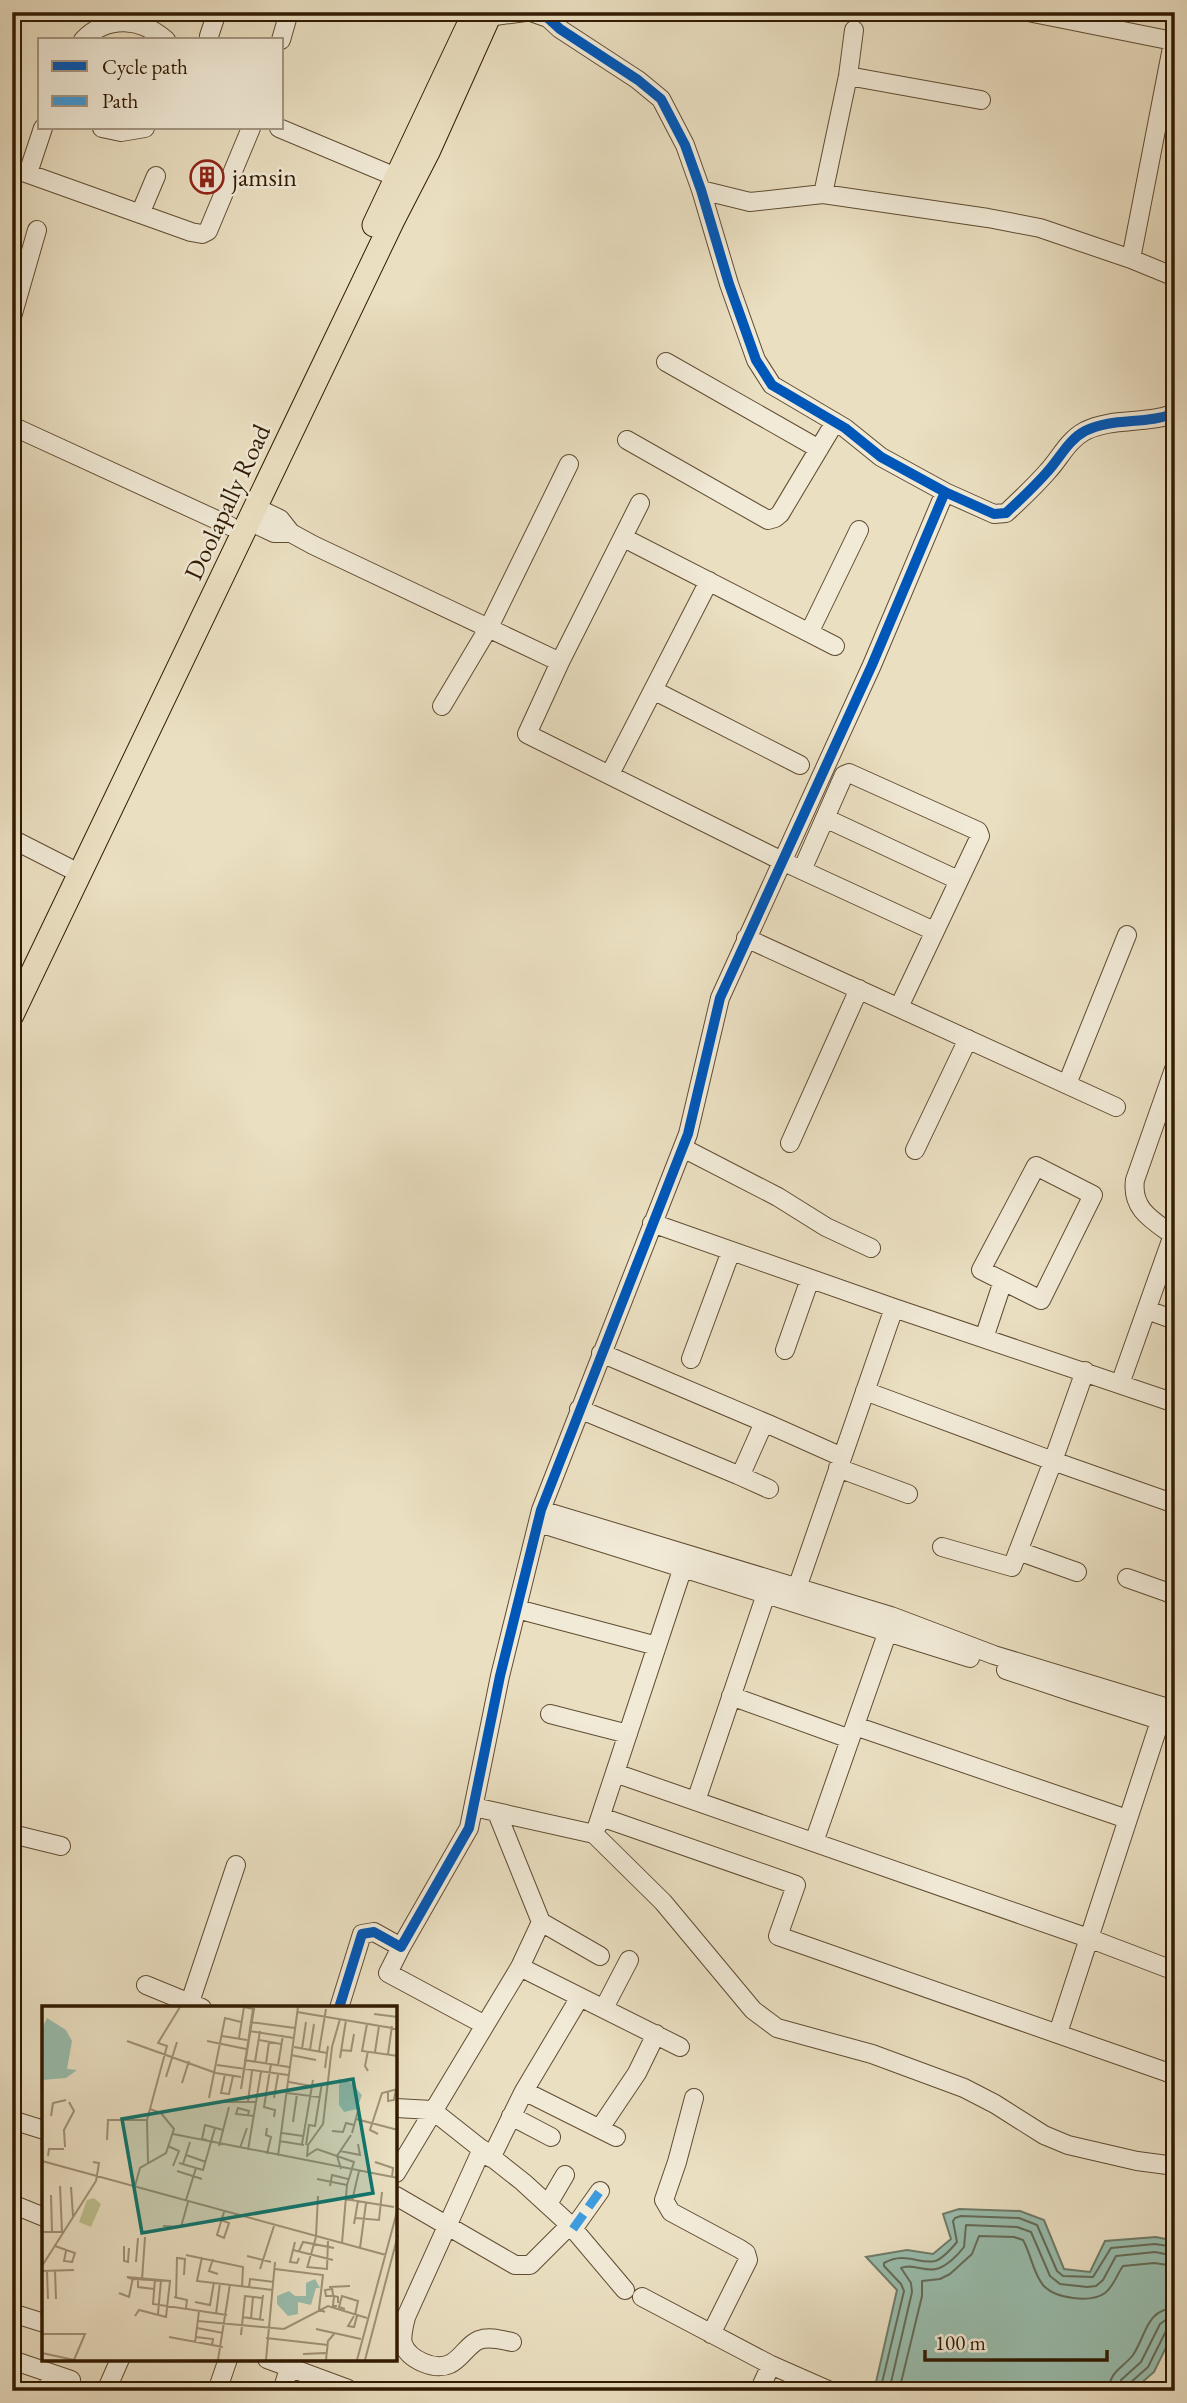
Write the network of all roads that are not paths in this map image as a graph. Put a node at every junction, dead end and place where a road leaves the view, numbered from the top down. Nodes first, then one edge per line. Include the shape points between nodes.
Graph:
1 (217, 12) edge
2 (289, 12) edge
3 (1028, 12) edge
4 (534, 13) edge
5 (484, 14) edge
6 (855, 30) dead end
7 (209, 36) dead end
8 (1174, 36) edge
9 (86, 38) edge
10 (164, 38) edge
11 (282, 38) edge
12 (848, 76) junction
13 (981, 100) dead end
14 (42, 130) edge
15 (112, 130) edge
16 (133, 130) edge
17 (250, 130) edge
18 (284, 130) edge
19 (20, 170) edge
20 (156, 176) dead end
21 (396, 177) junction
22 (701, 190) junction
23 (823, 194) junction
24 (140, 214) junction
25 (386, 216) junction
26 (37, 230) dead end
27 (1131, 259) junction
28 (1175, 277) edge
29 (12, 317) edge
30 (666, 362) dead end
31 (1175, 413) edge
32 (835, 422) junction
33 (12, 426) edge
34 (627, 440) dead end
35 (819, 449) junction
36 (569, 464) dead end
37 (945, 492) junction
38 (640, 503) dead end
39 (245, 518) junction
40 (859, 530) dead end
41 (624, 538) junction
42 (709, 581) junction
43 (489, 627) junction
44 (810, 631) junction
45 (835, 646) dead end
46 (560, 662) junction
47 (653, 690) junction
48 (442, 706) dead end
49 (800, 765) dead end
50 (610, 774) junction
51 (825, 818) junction
52 (12, 839) edge
53 (782, 861) junction
54 (69, 868) junction
55 (802, 870) junction
56 (958, 880) junction
57 (934, 931) junction
58 (1127, 934) dead end
59 (746, 938) junction
60 (12, 980) edge
61 (859, 989) junction
62 (899, 1007) junction
63 (12, 1015) edge
64 (968, 1039) junction
65 (1174, 1069) edge
66 (1067, 1084) junction
67 (1116, 1107) dead end
68 (790, 1143) dead end
69 (683, 1148) junction
70 (915, 1150) dead end
71 (653, 1223) junction
72 (871, 1248) dead end
73 (731, 1251) junction
74 (810, 1279) junction
75 (1003, 1281) junction
76 (894, 1308) junction
77 (1147, 1310) junction
78 (1175, 1320) edge
79 (984, 1338) junction
80 (785, 1350) dead end
81 (601, 1353) junction
82 (691, 1359) dead end
83 (1085, 1371) junction
84 (1120, 1384) junction
85 (865, 1391) junction
86 (1175, 1403) edge
87 (579, 1409) junction
88 (768, 1424) junction
89 (1053, 1461) junction
90 (840, 1462) junction
91 (738, 1475) junction
92 (769, 1489) dead end
93 (908, 1494) dead end
94 (1175, 1504) edge
95 (540, 1517) junction
96 (942, 1547) dead end
97 (1018, 1551) junction
98 (685, 1561) junction
99 (1077, 1572) dead end
100 (1127, 1578) dead end
101 (797, 1588) junction
102 (766, 1594) junction
103 (1175, 1595) edge
104 (517, 1609) junction
105 (888, 1631) junction
106 (657, 1646) junction
107 (992, 1660) junction
108 (731, 1696) junction
109 (550, 1714) dead end
110 (1170, 1719) edge
111 (853, 1733) junction
112 (628, 1734) junction
113 (615, 1773) junction
114 (695, 1801) junction
115 (474, 1807) junction
116 (497, 1813) junction
117 (601, 1817) junction
118 (1127, 1819) junction
119 (12, 1834) edge
120 (594, 1834) junction
121 (814, 1843) junction
122 (61, 1846) dead end
123 (236, 1865) dead end
124 (541, 1922) junction
125 (1091, 1939) junction
126 (401, 1947) junction
127 (600, 1956) dead end
128 (629, 1959) dead end
129 (520, 1967) junction
130 (1175, 1971) edge
131 (146, 1985) dead end
132 (580, 1997) junction
133 (193, 2006) edge
134 (339, 2006) edge
135 (604, 2008) junction
136 (483, 2024) junction
137 (1058, 2033) junction
138 (656, 2035) junction
139 (680, 2047) dead end
140 (1175, 2075) edge
141 (524, 2091) junction
142 (694, 2098) dead end
143 (397, 2108) edge
144 (432, 2110) junction
145 (511, 2116) junction
146 (12, 2120) edge
147 (42, 2129) edge
148 (551, 2137) dead end
149 (486, 2153) junction
150 (1175, 2166) edge
151 (397, 2169) edge
152 (565, 2175) dead end
153 (600, 2191) dead end
154 (397, 2197) edge
155 (12, 2204) edge
156 (548, 2204) junction
157 (42, 2216) edge
158 (447, 2226) junction
159 (571, 2227) junction
160 (625, 2290) dead end
161 (642, 2297) dead end
162 (12, 2313) edge
163 (42, 2322) edge
164 (711, 2334) junction
165 (512, 2342) dead end
166 (12, 2360) edge
167 (119, 2361) edge
168 (227, 2361) edge
169 (291, 2363) edge
170 (771, 2365) junction
171 (71, 2381) dead end
172 (50, 2382) edge
173 (348, 2389) edge
174 (106, 2391) edge
175 (217, 2391) edge
176 (282, 2391) edge
177 (759, 2391) edge
178 (830, 2391) edge

1 - 7 street
2 - 11 street
3 - 8 street
4 - 5 street
4 - 22 street via 548,18 661,99
5 - 21 main road
5 - 25 main road, Doolapally Road via 428,152
6 - 12 street
8 - 27 street
9 - 10 street via 118,22 136,22
12 - 13 street
12 - 23 street
14 - 19 street
15 - 16 street
17 - 24 street via 208,231 191,232
18 - 21 street
19 - 24 street
20 - 24 street
21 - 25 main road
22 - 23 street via 750,202
22 - 32 street via 755,360 772,385
23 - 27 street via 1040,228
25 - 39 main road, Doolapally Road
25 - 39 main road
26 - 29 street
27 - 28 street
30 - 35 street
31 - 37 street via 1159,420 1105,424 1085,431 1006,513 994,514
32 - 35 street
32 - 37 street via 881,457
33 - 39 street
34 - 35 street via 768,520 780,514
36 - 43 street
37 - 53 street
38 - 41 street
39 - 43 street via 280,519 291,533
39 - 54 main road
39 - 63 main road, Doolapally Road
40 - 44 street
41 - 42 street
41 - 46 street
42 - 44 street
42 - 47 street
43 - 46 street
43 - 48 street
44 - 45 street
46 - 50 street via 527,734
47 - 49 street
47 - 50 street
50 - 53 street
51 - 55 street
51 - 56 street
51 - 56 street via 844,775 849,774 978,831 980,836
52 - 54 street
53 - 55 street
53 - 59 street
54 - 60 main road
55 - 57 street
56 - 57 street
57 - 62 street
58 - 66 street
59 - 61 street
59 - 69 street via 720,998
61 - 62 street
61 - 68 street
62 - 64 street
64 - 66 street
64 - 70 street
65 - 77 street via 1133,1190 1138,1206 1173,1235
66 - 67 street
69 - 71 street
69 - 72 street
71 - 73 street
71 - 81 street
73 - 74 street
73 - 82 street
74 - 76 street
74 - 80 street
75 - 75 street via 981,1269 1037,1166 1093,1195 1041,1300
75 - 79 street
76 - 79 street
76 - 85 street
77 - 78 street
77 - 84 street
79 - 83 street
81 - 87 street
81 - 88 street
83 - 84 street
83 - 89 street
84 - 86 street
85 - 89 street
85 - 90 street
87 - 91 street
87 - 95 street
88 - 90 street
88 - 91 street via 762,1427
89 - 94 street
89 - 97 street
90 - 93 street
90 - 101 street
91 - 92 street
95 - 98 street
95 - 104 street
96 - 97 street via 1012,1567
97 - 99 street
98 - 101 street
98 - 102 street
98 - 106 street
100 - 103 street
101 - 107 street via 891,1616
102 - 105 street
102 - 108 street
104 - 106 street
104 - 115 street
105 - 107 street
105 - 111 street
106 - 112 street
107 - 110 street
108 - 111 street
108 - 114 street
109 - 112 street
110 - 118 street
111 - 118 street
111 - 121 street
112 - 113 street
113 - 114 street
113 - 117 street
114 - 121 street
115 - 116 street
115 - 126 street via 469,1828
116 - 120 street
116 - 124 street
117 - 120 street
117 - 137 street via 796,1885 778,1936
118 - 125 street
119 - 122 street
120 - 150 street via 663,1902 753,2010 777,2028 872,2054 964,2088 1044,2136 1068,2145
121 - 125 street
123 - 133 street
124 - 127 street
124 - 129 street
125 - 130 street
125 - 137 street
126 - 134 street via 374,1932 362,1934
126 - 136 street via 388,1973
128 - 135 street
129 - 132 street
129 - 136 street
131 - 133 street
132 - 135 street
132 - 141 street
135 - 138 street
136 - 144 street
137 - 140 street
138 - 139 street
138 - 141 street via 608,2133
141 - 145 street
142 - 164 street via 664,2200 666,2207 740,2249 748,2260
143 - 144 street
144 - 149 street
144 - 151 street
145 - 148 street
145 - 149 street
146 - 147 street
149 - 156 street
149 - 158 street
152 - 156 street
153 - 159 street
154 - 158 street
155 - 157 street
156 - 159 street
158 - 159 street via 515,2265 530,2265
158 - 165 street via 406,2317 402,2343 419,2360 442,2366 483,2338
159 - 160 street
161 - 164 street
162 - 163 street
164 - 170 street
166 - 172 street
167 - 174 street
168 - 175 street
169 - 173 street
169 - 176 street
170 - 177 street
170 - 178 street
171 - 172 street

